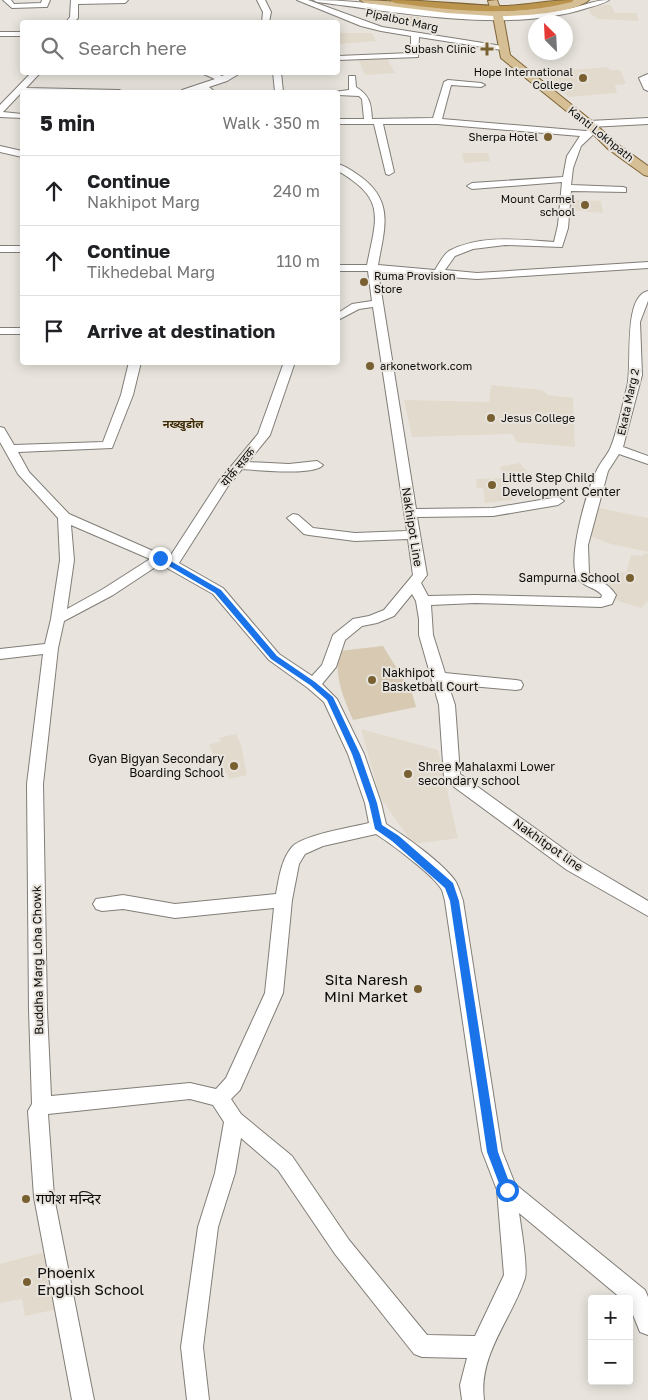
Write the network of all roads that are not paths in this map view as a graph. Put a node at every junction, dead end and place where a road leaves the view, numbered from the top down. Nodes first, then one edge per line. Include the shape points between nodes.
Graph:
1 (7, 0) edge
2 (46, 0) edge
3 (261, 0) edge
4 (301, 0) edge
5 (316, 0) edge
6 (365, 0) edge
7 (395, 0) edge
8 (423, 0) edge
9 (460, 0) edge
10 (522, 0) edge
11 (549, 0) edge
12 (568, 0) edge
13 (584, 0) edge
14 (605, 0) edge
15 (75, 1) edge
16 (125, 1) edge
17 (495, 8) edge
18 (72, 20) edge
19 (266, 20) edge
20 (0, 34) edge
21 (20, 34) edge
22 (415, 35) junction
23 (502, 48) junction
24 (340, 58) edge
25 (451, 71) dead end
26 (34, 75) edge
27 (212, 75) edge
28 (232, 75) edge
29 (277, 75) edge
30 (648, 76) edge
31 (352, 78) dead end
32 (224, 79) junction
33 (448, 82) junction
34 (481, 85) dead end
35 (202, 87) junction
36 (21, 90) edge
37 (192, 90) edge
38 (207, 90) edge
39 (279, 90) edge
40 (648, 90) edge
41 (20, 91) edge
42 (356, 92) junction
43 (340, 93) edge
44 (0, 112) edge
45 (20, 116) edge
46 (648, 120) edge
47 (340, 122) edge
48 (373, 122) junction
49 (437, 122) junction
50 (590, 129) junction
51 (0, 149) edge
52 (20, 154) edge
53 (340, 168) edge
54 (389, 172) dead end
55 (648, 172) edge
56 (567, 184) junction
57 (472, 186) dead end
58 (623, 190) dead end
59 (0, 249) edge
60 (20, 249) edge
61 (648, 265) edge
62 (340, 268) edge
63 (372, 268) junction
64 (438, 274) junction
65 (648, 294) edge
66 (378, 303) junction
67 (340, 316) edge
68 (0, 331) edge
69 (20, 331) edge
70 (134, 365) edge
71 (289, 365) edge
72 (0, 431) edge
73 (10, 449) junction
74 (616, 449) junction
75 (648, 460) edge
76 (240, 465) junction
77 (316, 465) dead end
78 (558, 500) dead end
79 (410, 513) junction
80 (64, 517) junction
81 (293, 518) dead end
82 (414, 535) junction
83 (165, 561) junction
84 (414, 583) junction
85 (423, 601) junction
86 (58, 619) junction
87 (51, 648) junction
88 (0, 654) edge
89 (441, 678) junction
90 (313, 684) junction
91 (516, 685) dead end
92 (452, 777) joint
93 (378, 827) junction
94 (283, 900) junction
95 (102, 904) dead end
96 (648, 908) edge
97 (220, 1098) junction
98 (42, 1106) junction
99 (234, 1120) junction
100 (507, 1190) junction
101 (648, 1324) edge
102 (481, 1347) junction
103 (83, 1400) edge
104 (198, 1400) edge
105 (473, 1400) edge

1 - 2 street via 12,6 22,7 44,5
3 - 19 street via 267,12
4 - 22 street, Pipalbot Marg via 364,24
5 - 17 street via 428,12
6 - 17 main road via 457,11
7 - 17 highway
8 - 17 highway
9 - 17 main road
10 - 17 main road
11 - 17 highway
12 - 17 highway
13 - 17 main road via 556,8
14 - 17 street via 559,12
15 - 16 street
15 - 18 street
17 - 23 main road
20 - 21 street
22 - 23 street, Pipalbot Marg
22 - 24 street via 415,55
23 - 50 main road, Kanti Lokhpath via 505,56
25 - 33 street
26 - 36 street
27 - 32 street
28 - 32 street
29 - 39 street
30 - 40 street via 643,78
31 - 42 street via 352,88
32 - 35 street
33 - 34 street
33 - 49 street
35 - 37 street
35 - 38 street
41 - 44 street
42 - 43 street
42 - 48 street via 366,99
44 - 45 street
46 - 50 street
47 - 48 street
48 - 49 street
48 - 54 street
49 - 50 street
50 - 55 main road, Kanti Lokhpath
50 - 56 street via 575,149
51 - 52 street
53 - 63 street, Nakhipot Line via 359,179 371,192 380,210
56 - 57 street
56 - 58 street
56 - 64 street via 563,231 558,245 505,242 471,246 451,254
59 - 60 street
61 - 64 street via 477,276
62 - 63 street
63 - 64 street
63 - 66 street, Nakhipot Line
65 - 74 street, Ekata Marg 2 via 635,322 636,375
66 - 67 street via 356,306
66 - 79 street, Nakhipot Line
68 - 69 street
70 - 73 street via 108,445
71 - 76 street, योर्क सडक via 264,435
72 - 73 street
73 - 80 street via 24,474
74 - 75 street, Ekata Marg 2
74 - 85 street via 602,471 580,557 584,578 602,586 609,595 607,601 475,598
76 - 77 street via 289,468
76 - 83 street, योर्क सडक
78 - 79 street via 493,512
79 - 82 street, Nakhipot Line
80 - 83 street
80 - 86 street, Buddha Marg Loha Chowk via 67,560
81 - 82 street via 309,531 356,537
82 - 84 street, Nakhipot Line via 420,575
83 - 86 street
83 - 90 street via 218,591 274,657
84 - 85 street, Nakhipot Line
84 - 90 street via 389,613 358,622 338,638 329,666
85 - 89 street, Nakhipot Line via 426,635
86 - 87 street, Buddha Marg Loha Chowk
87 - 88 street
87 - 98 street, Buddha Marg Loha Chowk via 34,784
89 - 91 street
89 - 92 street, Nakhipot Line via 447,705
90 - 93 street via 330,699 356,754
92 - 96 street, Nakhitpot line via 573,865
93 - 94 street via 319,841 299,850 291,864
93 - 100 street via 396,838 449,886 454,901 492,1152
94 - 95 street via 175,911 123,902
94 - 97 street via 274,993 233,1084
97 - 98 street via 190,1091
97 - 99 street
98 - 103 street, Buddha Marg Loha Chowk via 38,1111 44,1197
99 - 102 street via 285,1163 342,1247 422,1346
99 - 104 street via 225,1173 208,1227 192,1347
100 - 101 street via 637,1297
100 - 102 street via 514,1276
102 - 105 street via 471,1385

